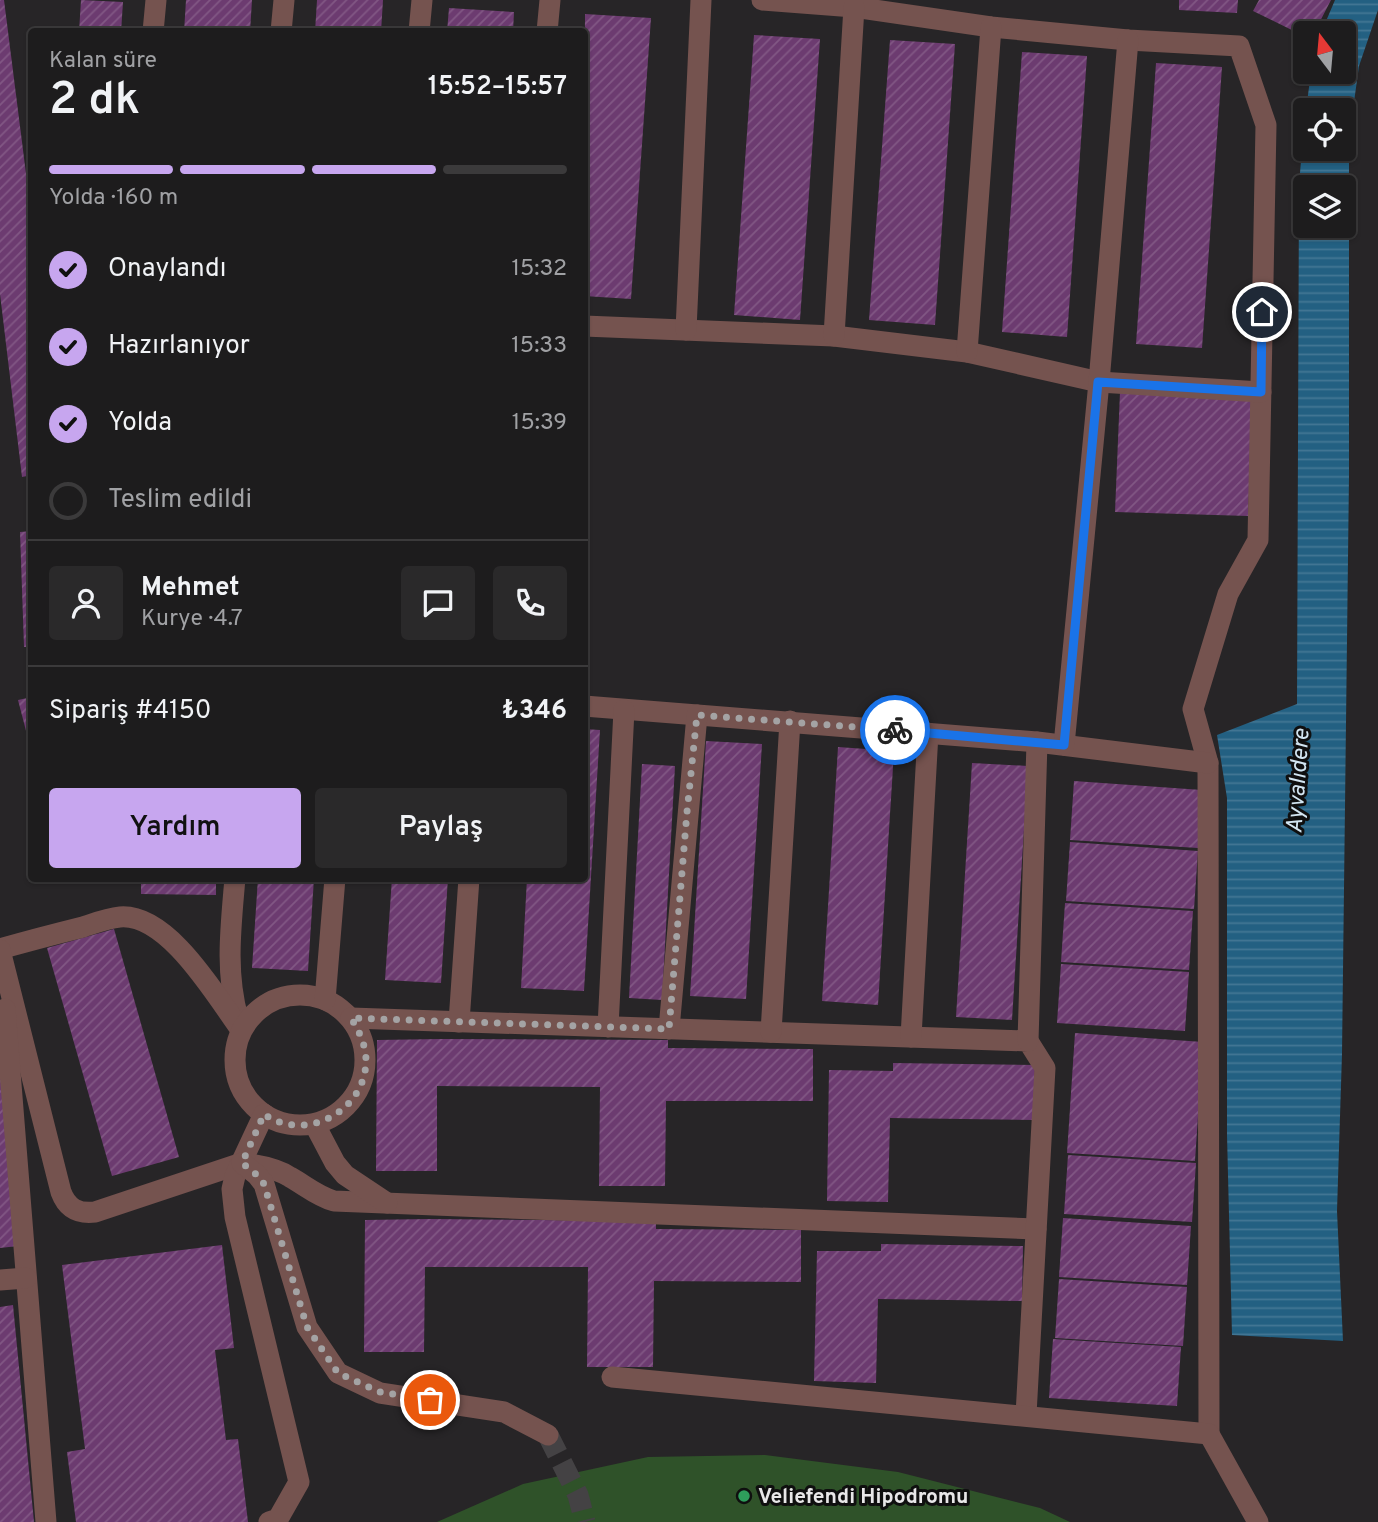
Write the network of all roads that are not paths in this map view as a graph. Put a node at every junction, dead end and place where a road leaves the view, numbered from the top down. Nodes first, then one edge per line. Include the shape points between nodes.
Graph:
1 (156, 0) edge
2 (284, 0) edge
3 (422, 0) edge
4 (550, 0) edge
5 (701, 0) edge
6 (762, 0) edge
7 (854, 7) junction
8 (991, 27) junction
9 (153, 28) edge
10 (281, 28) edge
11 (419, 28) edge
12 (547, 28) edge
13 (1128, 40) junction
14 (588, 326) edge
15 (686, 330) junction
16 (834, 336) junction
17 (967, 352) junction
18 (1098, 382) junction
19 (1261, 392) junction
20 (588, 706) edge
21 (624, 710) junction
22 (697, 715) junction
23 (790, 721) junction
24 (928, 733) junction
25 (1037, 742) junction
26 (1064, 745) junction
27 (1208, 763) junction
28 (236, 882) edge
29 (335, 882) edge
30 (469, 882) edge
31 (0, 950) edge
32 (325, 1000) junction
33 (351, 1018) junction
34 (459, 1022) junction
35 (608, 1027) junction
36 (669, 1029) junction
37 (241, 1030) junction
38 (771, 1032) junction
39 (911, 1037) junction
40 (1028, 1041) junction
41 (264, 1114) junction
42 (315, 1125) junction
43 (242, 1163) junction
44 (388, 1203) junction
45 (1036, 1229) junction
46 (26, 1278) junction
47 (0, 1280) edge
48 (612, 1377) dead end
49 (1026, 1415) junction
50 (1209, 1434) junction
51 (548, 1435) tunnel mouth
52 (46, 1522) edge
53 (269, 1522) edge
54 (1258, 1522) edge

1 - 9 lane
2 - 10 lane
3 - 11 lane
4 - 12 lane
5 - 15 lane
6 - 7 lane
7 - 8 lane
7 - 16 lane
8 - 13 lane
8 - 17 lane
13 - 18 lane
13 - 19 lane via 1239,46 1266,125
14 - 15 lane
15 - 16 lane
16 - 17 lane
17 - 18 lane
18 - 19 lane
18 - 26 lane
19 - 27 lane via 1258,540 1228,594 1193,709
20 - 21 lane
21 - 22 lane
21 - 35 lane
22 - 23 lane
22 - 36 lane
23 - 24 lane
23 - 38 lane
24 - 25 lane
24 - 39 lane
25 - 26 lane
25 - 40 lane
26 - 27 lane
27 - 50 lane
28 - 37 lane via 229,955
29 - 32 lane
30 - 34 lane
31 - 37 lane via 120,917 140,919 179,949
31 - 43 lane via 61,1192 69,1206 95,1212
31 - 46 lane
32 - 33 lane
32 - 37 lane via 290,995 270,1001 253,1013
33 - 34 lane
33 - 42 lane via 362,1037 366,1059 362,1081 352,1101
34 - 35 lane
35 - 36 lane
36 - 38 lane
37 - 41 lane via 234,1051 235,1072 242,1092
38 - 39 lane
39 - 40 lane
40 - 45 lane via 1045,1068
41 - 42 lane via 292,1125
41 - 43 lane
42 - 44 lane via 345,1175
43 - 44 lane via 288,1175 334,1201
43 - 51 lane via 264,1184 307,1327 338,1373 380,1392 504,1412
43 - 53 lane via 232,1189 235,1217 299,1482 278,1520
44 - 45 lane
45 - 49 lane
46 - 47 lane
46 - 52 lane
48 - 49 lane
49 - 50 lane
50 - 54 lane

